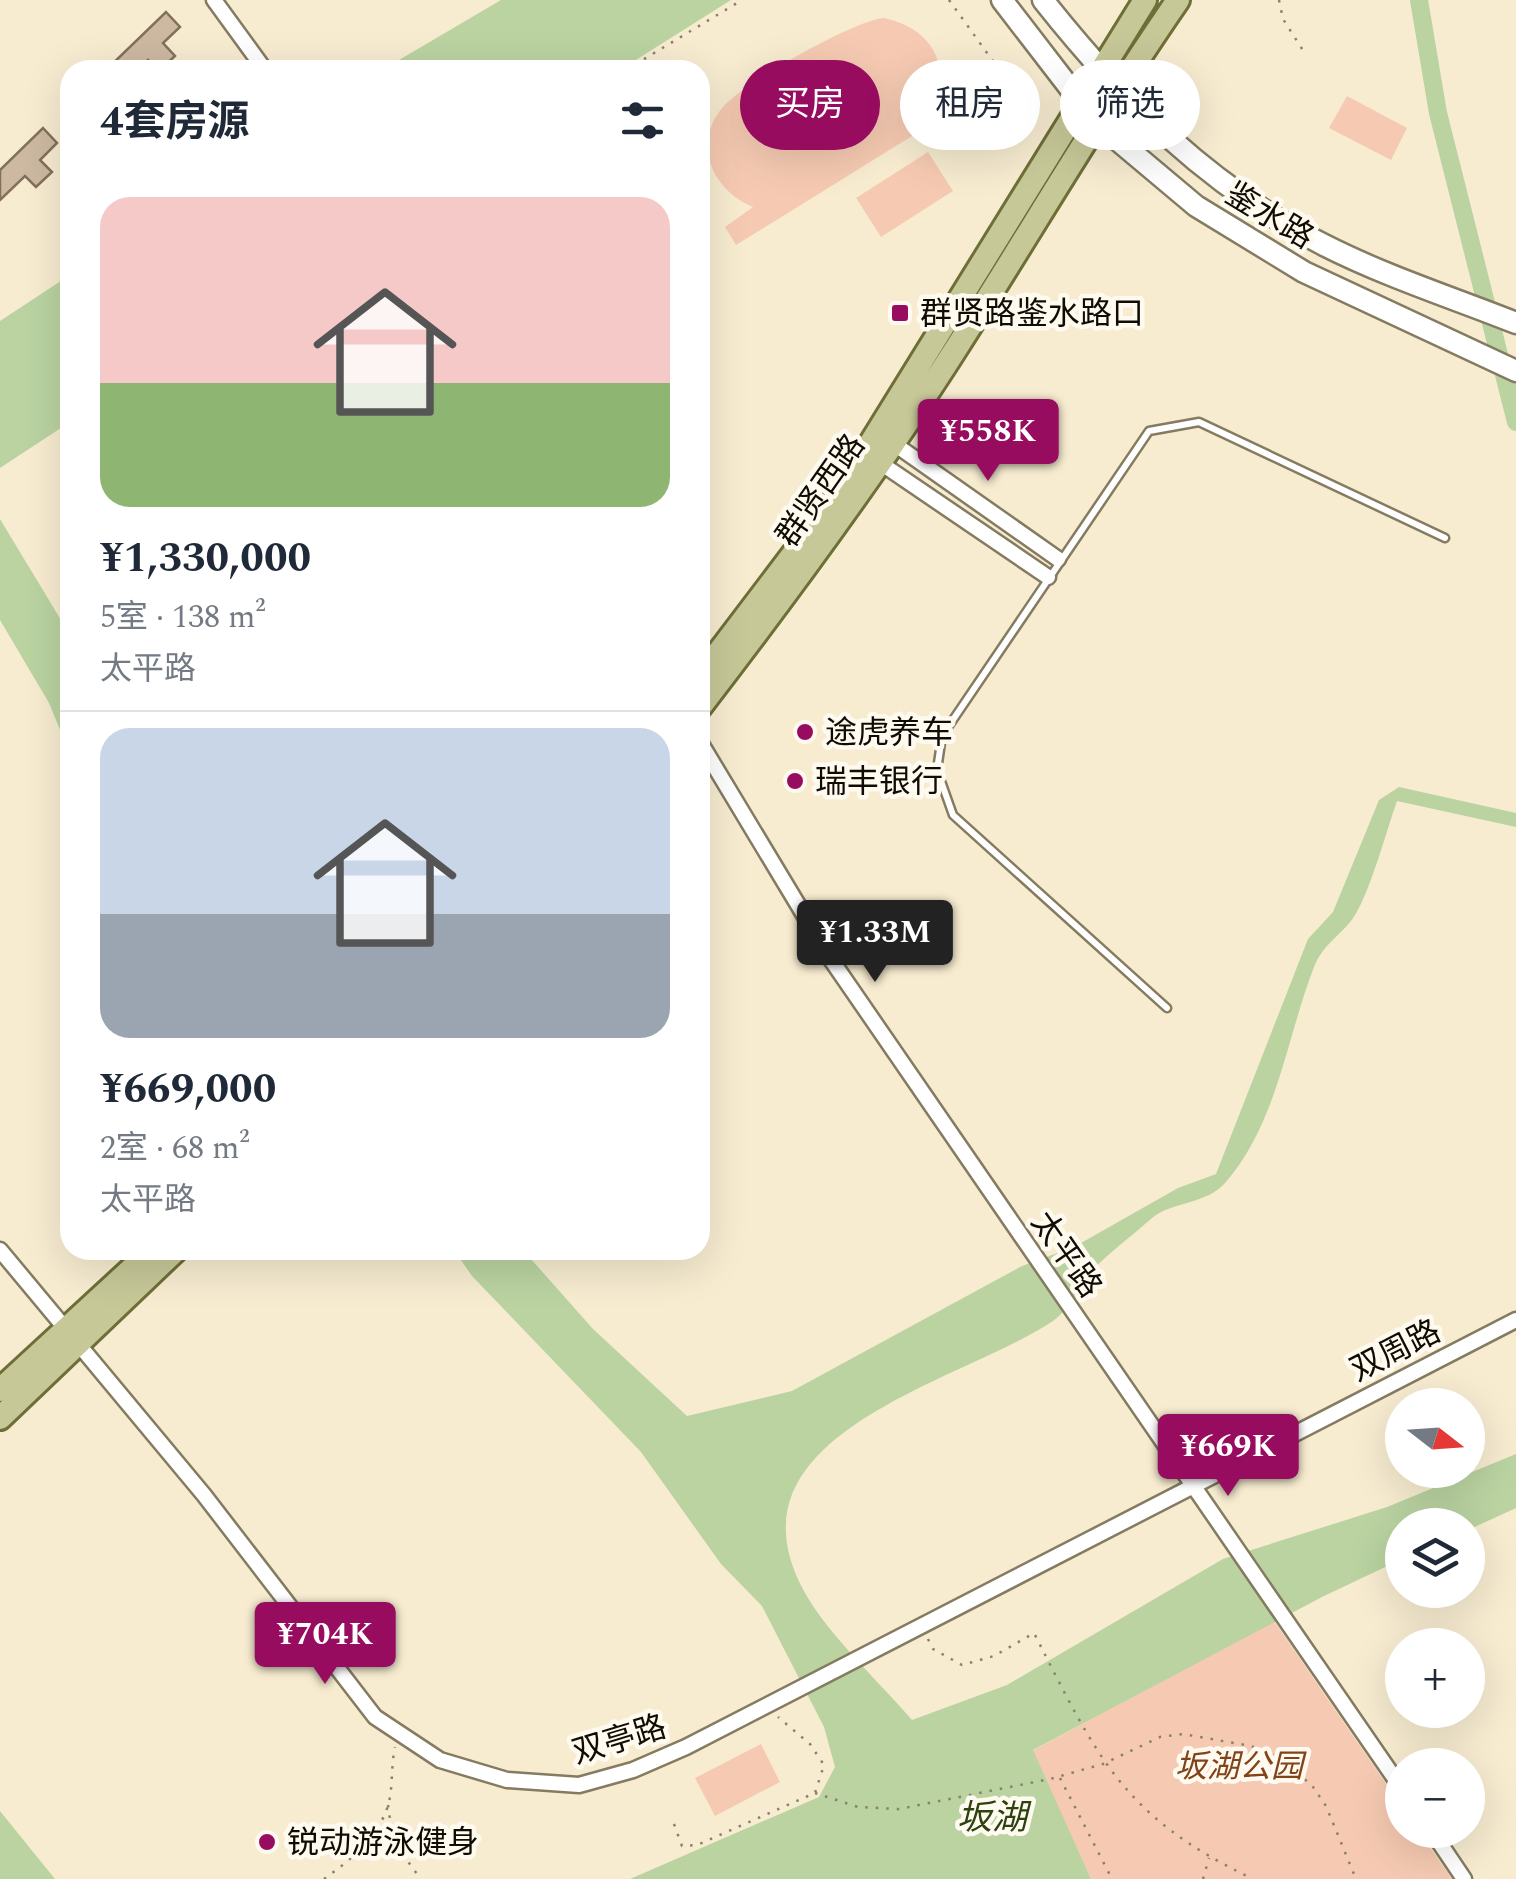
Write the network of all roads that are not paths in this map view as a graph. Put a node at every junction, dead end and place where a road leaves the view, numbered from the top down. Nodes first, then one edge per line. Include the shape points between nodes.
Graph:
1 (214, 0) edge
2 (1002, 0) edge
3 (1043, 0) edge
4 (1145, 0) edge
5 (1178, 0) edge
6 (258, 60) edge
7 (1091, 60) edge
8 (1107, 60) edge
9 (1137, 60) edge
10 (1060, 75) edge
11 (1060, 136) edge
12 (1078, 150) edge
13 (1129, 150) edge
14 (1187, 150) edge
15 (1516, 323) edge
16 (1516, 371) edge
17 (886, 452) junction
18 (1444, 538) dead end
19 (1058, 559) junction
20 (1048, 576) junction
21 (710, 663) edge
22 (710, 694) edge
23 (710, 759) edge
24 (1167, 1008) dead end
25 (0, 1250) edge
26 (143, 1260) edge
27 (164, 1260) edge
28 (1516, 1320) edge
29 (73, 1336) junction
30 (0, 1390) edge
31 (0, 1418) edge
32 (1192, 1484) junction
33 (1385, 1764) edge
34 (1443, 1848) edge
35 (1464, 1879) edge

1 - 6 street
2 - 10 street, 鉴水路
3 - 7 street, 鉴水路
4 - 8 main road, 群贤西路
5 - 9 main road, 群贤西路
11 - 21 main road, 群贤西路 via 841,491
12 - 17 main road, 群贤西路
13 - 16 street, 鉴水路 via 1196,206 1304,272
14 - 15 street, 鉴水路 via 1229,186 1324,245
17 - 19 street
17 - 20 street
17 - 22 main road, 群贤西路
18 - 19 lane via 1199,422 1149,430
19 - 20 lane
20 - 24 lane via 942,736 938,770 953,816
23 - 32 street, 太平路 via 830,958
25 - 29 street, 双亭路
26 - 29 main road
27 - 29 main road
28 - 32 street, 双周路
29 - 30 main road
29 - 31 main road
29 - 32 street, 双亭路 via 375,1716 440,1760 507,1780 579,1785 634,1770
32 - 33 street, 太平路
34 - 35 street

